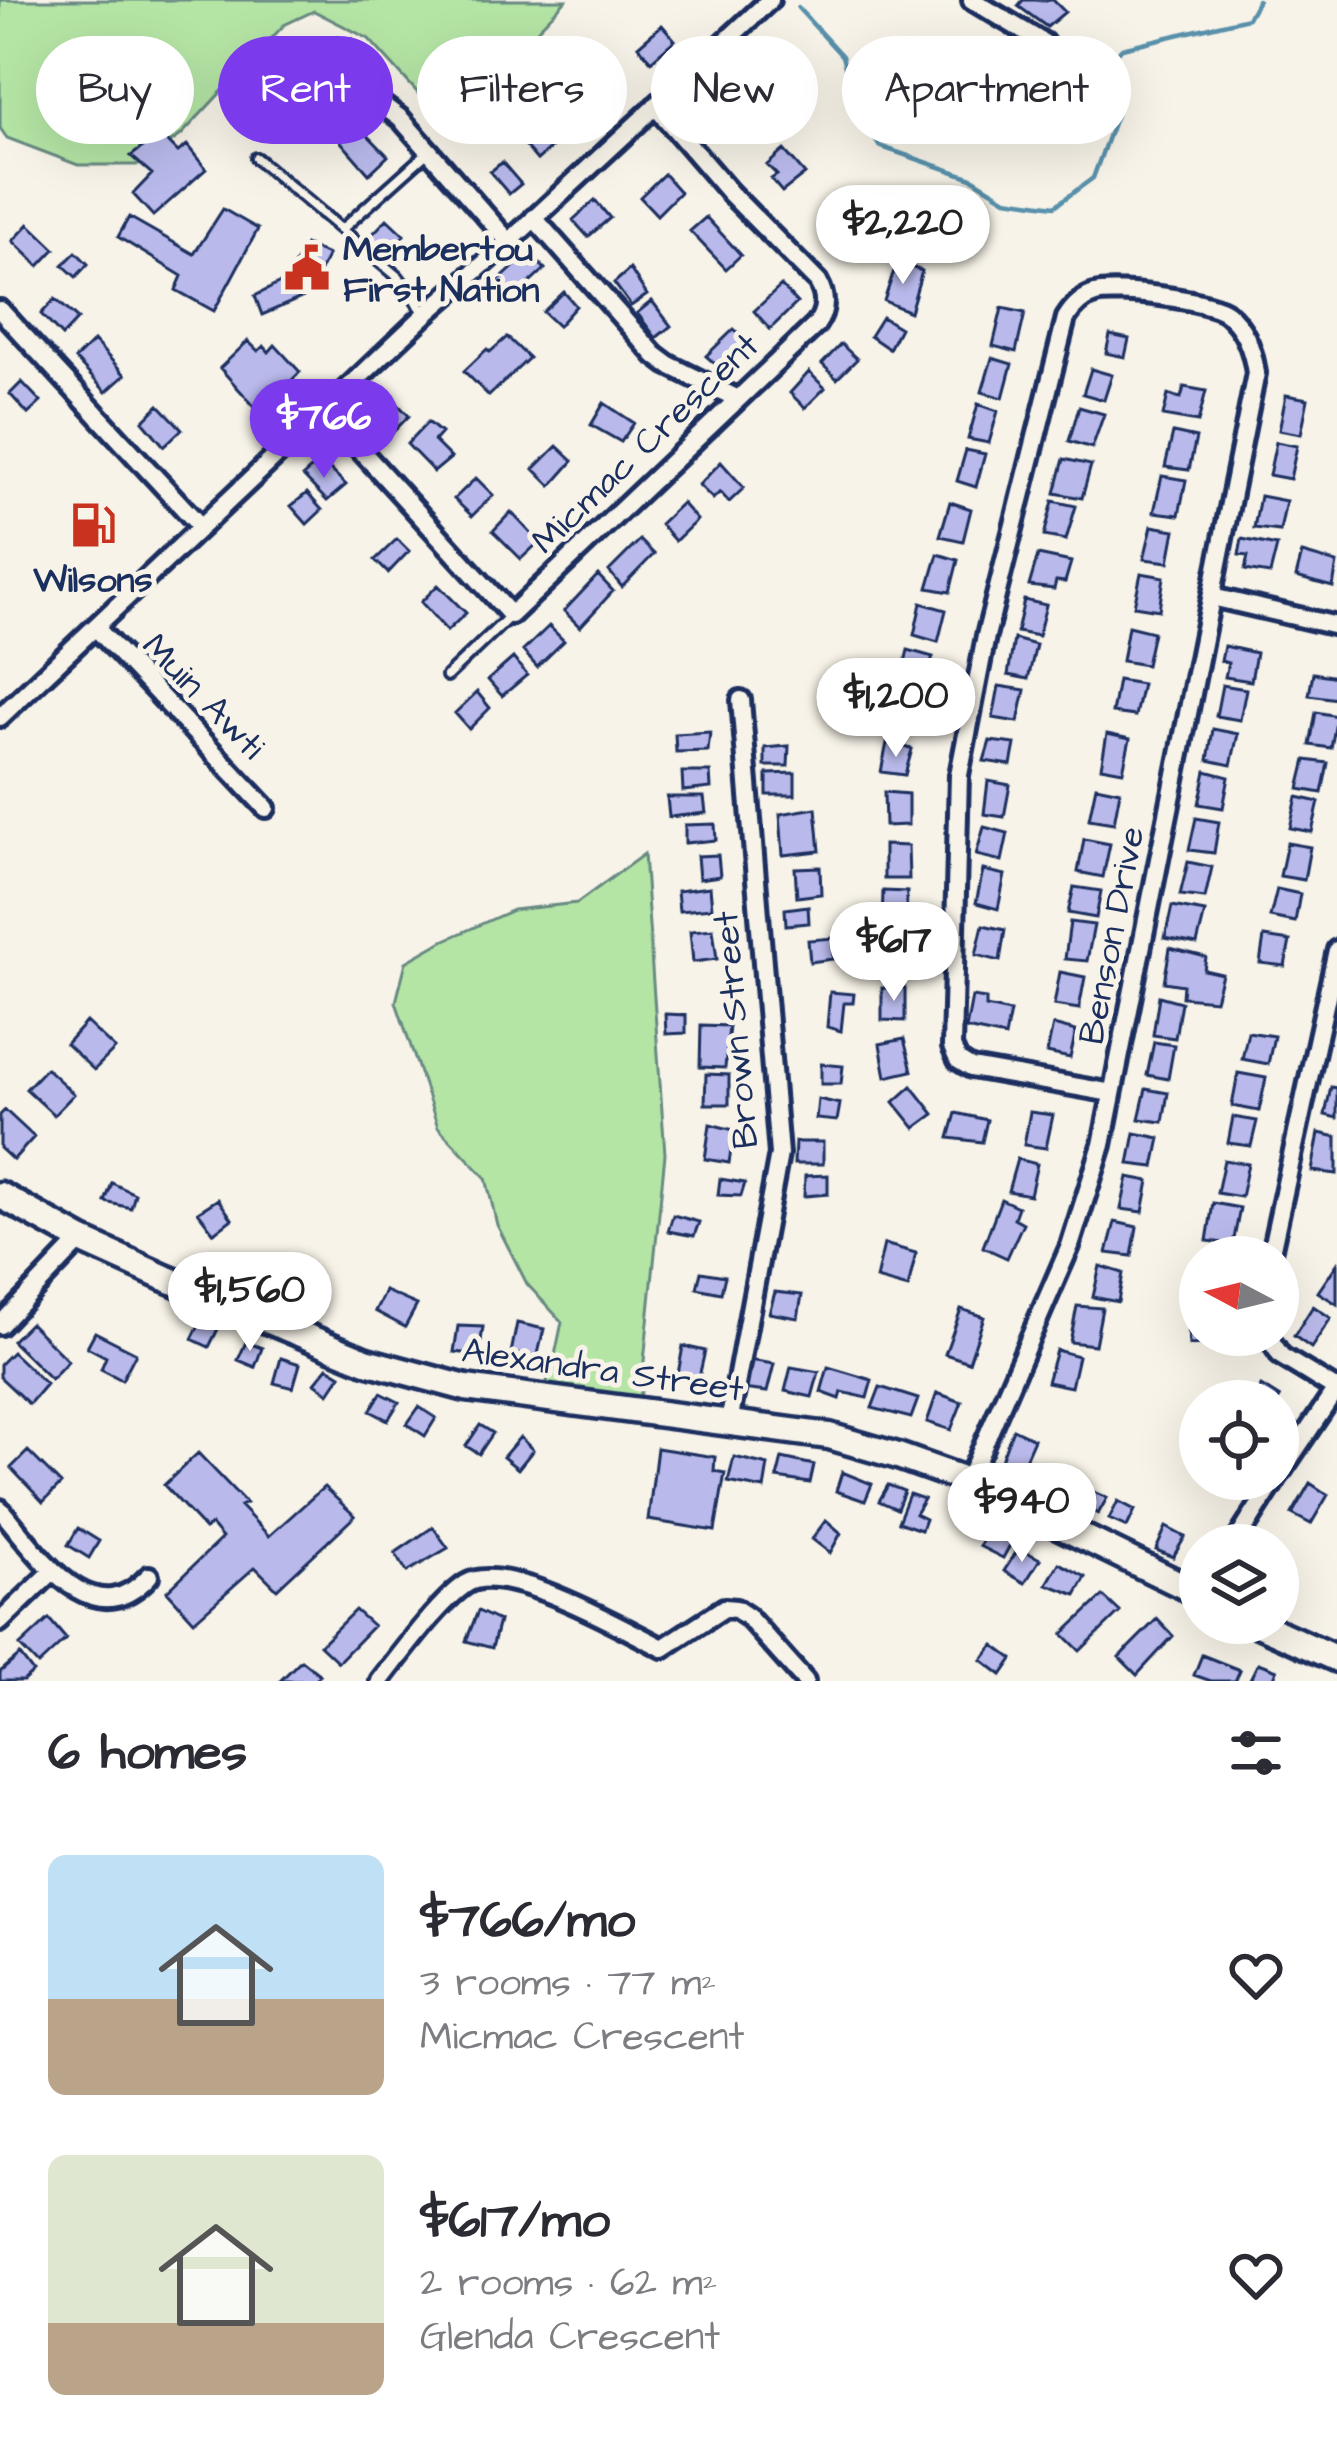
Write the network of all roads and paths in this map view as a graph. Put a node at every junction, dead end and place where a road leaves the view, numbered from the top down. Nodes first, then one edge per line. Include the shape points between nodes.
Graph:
1 (770, 0) edge
2 (972, 0) edge
3 (731, 36) edge
4 (1032, 36) edge
5 (651, 110) edge
6 (393, 113) edge
7 (688, 144) edge
8 (429, 151) junction
9 (256, 158) dead end
10 (534, 218) junction
11 (341, 229) junction
12 (509, 242) junction
13 (0, 310) edge
14 (426, 314) junction
15 (738, 398) junction
16 (325, 410) junction
17 (201, 527) junction
18 (1212, 597) junction
19 (511, 615) junction
20 (1337, 626) edge
21 (96, 628) junction
22 (447, 676) dead end
23 (741, 700) dead end
24 (0, 717) edge
25 (266, 808) dead end
26 (1337, 950) edge
27 (1112, 1093) junction
28 (0, 1195) edge
29 (1275, 1236) edge
30 (81, 1240) junction
31 (0, 1325) edge
32 (1281, 1356) edge
33 (1337, 1389) edge
34 (729, 1423) junction
35 (1299, 1445) edge
36 (968, 1481) junction
37 (0, 1509) edge
38 (53, 1571) junction
39 (149, 1576) dead end
40 (1179, 1584) edge
41 (0, 1622) edge
42 (1299, 1642) edge
43 (1337, 1659) edge
44 (380, 1681) edge
45 (805, 1681) edge

1 - 3 street
2 - 4 street
5 - 10 street
6 - 8 street
7 - 15 street, Micmac Crescent via 822,290 816,325
8 - 11 lane
8 - 12 street
9 - 11 lane
10 - 12 street
10 - 15 street via 656,355
11 - 14 lane via 398,277
12 - 14 street
13 - 17 street
14 - 16 street
15 - 19 street, Micmac Crescent
16 - 17 street
16 - 19 street
17 - 21 street
18 - 20 street
18 - 27 street, Benson Drive
18 - 27 street, Benson Drive via 1254,383 1247,342 1234,320 1202,302 1096,294 1064,324 982,653 957,796 953,1052 971,1068
19 - 22 lane
21 - 24 street
21 - 25 street, Muin Awti
23 - 34 street, Brown Street via 779,1154
26 - 29 street
27 - 36 street, Benson Drive via 1074,1236
28 - 30 main road, Alexandra Street
30 - 31 street
30 - 34 main road, Alexandra Street via 366,1361 466,1388
32 - 33 street
33 - 35 street
34 - 36 main road, Alexandra Street via 830,1436
36 - 40 main road, Alexandra Street
37 - 38 street
38 - 39 street via 96,1597 127,1592
38 - 41 street
42 - 43 main road
44 - 45 street via 463,1586 484,1577 588,1609 663,1648 724,1608 736,1610

